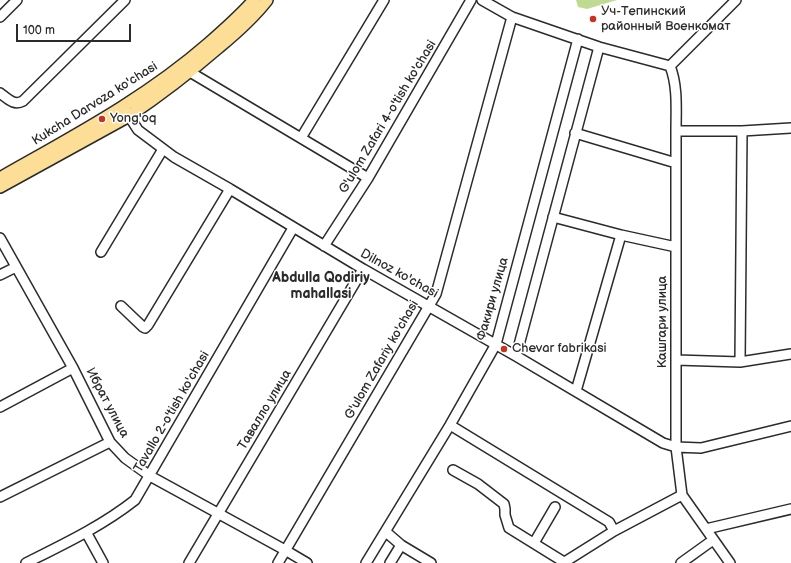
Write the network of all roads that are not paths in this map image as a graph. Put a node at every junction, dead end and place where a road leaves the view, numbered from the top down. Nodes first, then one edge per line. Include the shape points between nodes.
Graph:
1 (17, 0) edge
2 (125, 0) edge
3 (254, 0) edge
4 (267, 0) edge
5 (384, 0) edge
6 (471, 0) edge
7 (482, 0) edge
8 (736, 0) edge
9 (0, 16) edge
10 (512, 17) junction
11 (578, 39) junction
12 (599, 47) junction
13 (670, 66) junction
14 (190, 72) junction
15 (0, 93) edge
16 (126, 111) junction
17 (791, 128) edge
18 (676, 131) junction
19 (742, 131) junction
20 (575, 133) junction
21 (301, 138) junction
22 (163, 149) junction
23 (676, 163) junction
24 (0, 178) edge
25 (368, 178) junction
26 (0, 187) edge
27 (230, 189) junction
28 (553, 217) junction
29 (293, 228) junction
30 (621, 235) junction
31 (0, 238) edge
32 (324, 246) junction
33 (676, 247) junction
34 (100, 252) dead end
35 (16, 267) junction
36 (363, 269) junction
37 (0, 275) edge
38 (121, 306) dead end
39 (429, 306) junction
40 (496, 344) junction
41 (791, 354) edge
42 (516, 356) junction
43 (676, 360) junction
44 (740, 362) junction
45 (73, 368) junction
46 (576, 391) junction
47 (0, 407) edge
48 (450, 425) junction
49 (791, 426) edge
50 (110, 442) junction
51 (676, 447) junction
52 (453, 470) dead end
53 (150, 476) junction
54 (682, 495) junction
55 (0, 497) edge
56 (555, 507) dead end
57 (791, 508) edge
58 (219, 513) junction
59 (706, 529) junction
60 (614, 531) junction
61 (86, 532) junction
62 (386, 532) junction
63 (713, 540) junction
64 (534, 543) junction
65 (401, 545) junction
66 (285, 550) junction
67 (26, 563) edge
68 (103, 563) edge
69 (189, 563) edge
70 (278, 563) edge
71 (307, 563) edge
72 (366, 563) edge
73 (390, 563) edge
74 (431, 563) edge
75 (563, 563) edge
76 (681, 563) edge
77 (730, 563) edge

1 - 9 street
2 - 15 street via 23,101 14,103
3 - 16 main road, Kukcha Darvoza ko'chasi via 199,52
4 - 14 main road, Kukcha Darvoza ko'chasi via 239,30
5 - 21 street
6 - 25 street, G'ulom Zafari 4-o'tish ko'chasi
7 - 10 street
8 - 13 street
10 - 11 street
10 - 39 street, G'ulom Zafariy ko'chasi via 436,294
11 - 12 street
11 - 40 street, Факири улица
12 - 13 street
12 - 20 street
13 - 18 street, Кашгари улица via 675,94
14 - 16 main road, Kukcha Darvoza ko'chasi
14 - 21 street
16 - 22 street, Dilnoz ko'chasi via 138,130
16 - 24 main road, Kukcha Darvoza ko'chasi
16 - 26 main road, Kukcha Darvoza ko'chasi
17 - 19 street
18 - 19 street
18 - 23 street, Кашгари улица
19 - 44 street
20 - 23 street
20 - 28 street
21 - 25 street
22 - 27 street, Dilnoz ko'chasi
22 - 34 street
23 - 33 street, Кашгари улица
25 - 32 street, G'ulom Zafari 4-o'tish ko'chasi
27 - 29 street, Dilnoz ko'chasi
27 - 38 street via 148,325 143,327
28 - 30 street
28 - 42 street
29 - 32 street, Dilnoz ko'chasi
29 - 53 street, Tavallo 2-o'tish ko'chasi
30 - 33 street
30 - 46 street
31 - 35 street, Ибрат улица
32 - 36 street, Dilnoz ko'chasi
33 - 43 street, Кашгари улица
35 - 37 street
35 - 45 street, Ибрат улица
36 - 39 street, Dilnoz ko'chasi
36 - 58 street, Тавалло улица
39 - 40 street, Dilnoz ko'chasi
39 - 66 street, G'ulom Zafariy ko'chasi
40 - 42 street, Dilnoz ko'chasi
40 - 48 street, Факири улица
41 - 44 street
42 - 46 street, Dilnoz ko'chasi
43 - 44 street
43 - 51 street, Кашгари улица
45 - 47 street
45 - 50 street, Ибрат улица
46 - 51 street, Dilnoz ko'chasi via 663,443
48 - 60 street via 608,522
48 - 62 street, Факири улица
49 - 51 street, Dilnoz ko'chasi via 701,448
50 - 53 street, Ибрат улица via 124,458
50 - 55 street
51 - 54 street, Кашгари улица
52 - 64 street via 478,484 504,504 509,528
53 - 58 street, Ибрат улица
53 - 61 street, Tavallo 2-o'tish ko'chasi via 136,500
54 - 59 street, Кашгари улица
54 - 60 street
56 - 64 street
57 - 59 street
58 - 66 street, Ибрат улица
58 - 69 street, Тавалло улица
59 - 63 street, Кашгари улица
60 - 75 street
61 - 67 street, Tavallo 2-o'tish ko'chasi
61 - 68 street
62 - 65 street
62 - 72 street, Факири улица
63 - 76 street
63 - 77 street, Кашгари улица
64 - 75 street
65 - 73 street
65 - 74 street
66 - 70 street, G'ulom Zafariy ko'chasi
66 - 71 street, Ибрат улица

